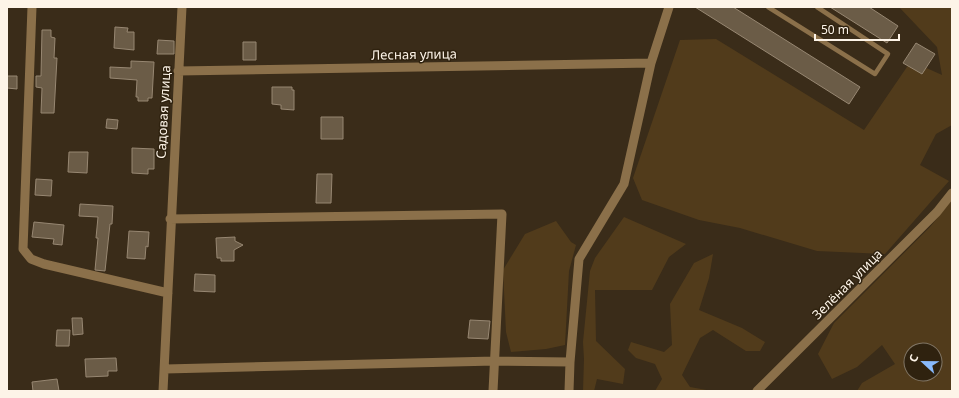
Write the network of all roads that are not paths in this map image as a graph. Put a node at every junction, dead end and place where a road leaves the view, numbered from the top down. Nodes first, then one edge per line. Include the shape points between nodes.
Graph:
1 (32, 7) edge
2 (182, 7) edge
3 (669, 7) edge
4 (768, 7) edge
5 (817, 7) edge
6 (651, 63) junction
7 (178, 71) junction
8 (952, 193) edge
9 (170, 219) junction
10 (168, 293) junction
11 (495, 361) junction
12 (570, 362) junction
13 (165, 369) junction
14 (163, 391) edge
15 (493, 391) edge
16 (569, 391) edge
17 (757, 391) edge

1 - 10 street via 23,248 31,259 44,264
2 - 7 street, Садовая улица
3 - 6 street
4 - 5 lane via 875,74 888,54
6 - 7 street, Лесная улица
6 - 12 street via 624,184 579,259
7 - 9 street, Садовая улица
8 - 17 street, Зелёная улица via 937,212
9 - 10 street, Садовая улица
9 - 11 street via 502,214
10 - 13 street
11 - 12 street
11 - 13 street
11 - 15 street
12 - 16 street
13 - 14 street

